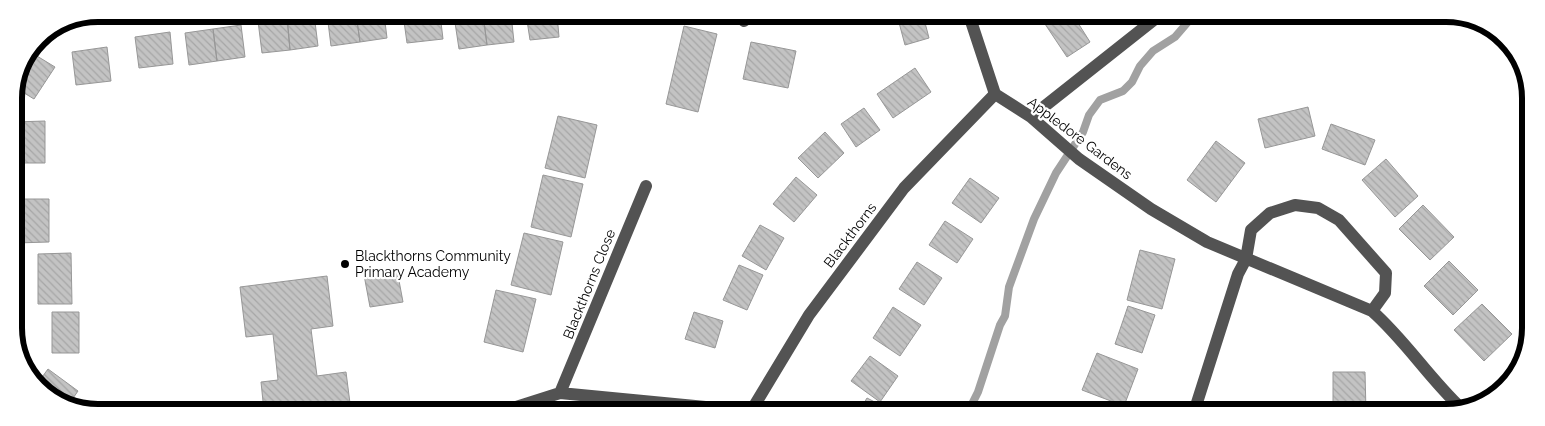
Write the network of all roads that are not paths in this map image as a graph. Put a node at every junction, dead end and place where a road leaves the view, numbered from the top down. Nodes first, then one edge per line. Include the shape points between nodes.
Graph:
1 (971, 22) edge
2 (1151, 22) edge
3 (995, 94) junction
4 (1031, 117) junction
5 (646, 186) dead end
6 (1246, 259) junction
7 (1372, 311) junction
8 (560, 393) junction
9 (1197, 403) edge
10 (1455, 403) edge
11 (526, 404) edge
12 (671, 404) edge
13 (754, 404) edge

1 - 3 street
2 - 4 street
3 - 4 street, Appledore Gardens
3 - 13 street, Blackthorns via 904,188 809,315
4 - 6 street, Appledore Gardens via 1079,159 1151,209 1207,242
5 - 8 street, Blackthorns Close
6 - 7 street, Appledore Gardens
6 - 7 street via 1251,230 1270,213 1295,205 1318,208 1339,220 1386,273 1385,293
6 - 9 street via 1238,274
7 - 10 street, Appledore Gardens via 1390,327
8 - 11 street
8 - 12 street

